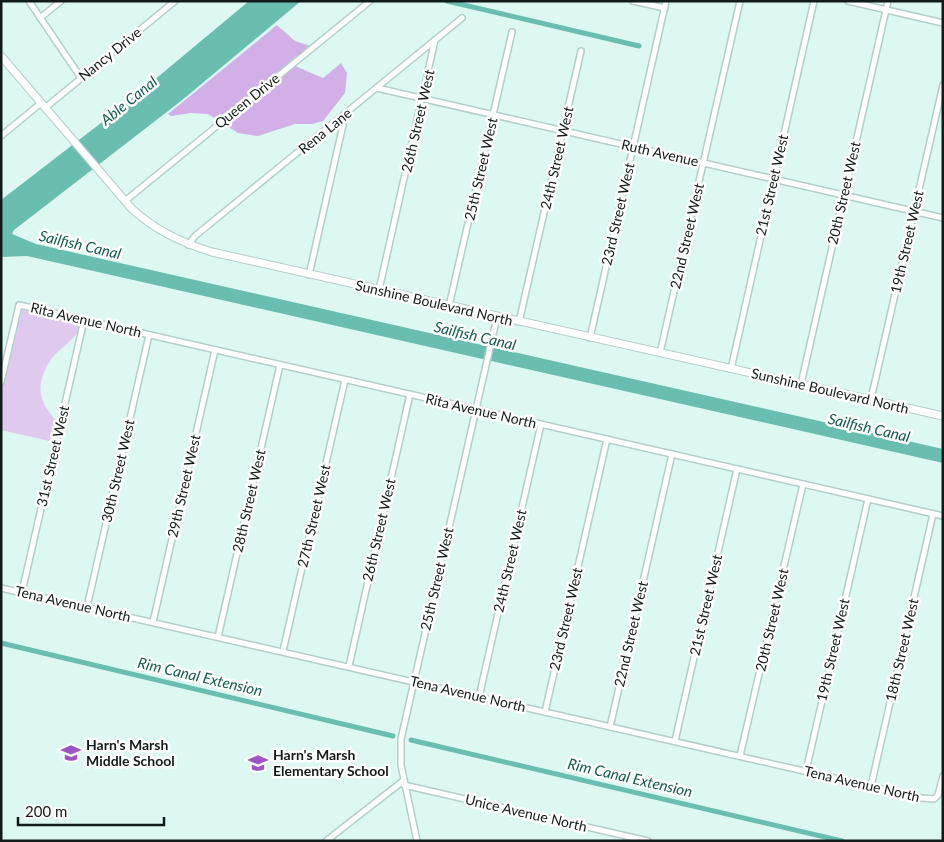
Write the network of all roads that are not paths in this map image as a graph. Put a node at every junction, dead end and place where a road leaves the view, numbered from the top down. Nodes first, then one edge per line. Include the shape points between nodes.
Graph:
1 (29, 1) edge
2 (62, 1) edge
3 (175, 1) edge
4 (370, 1) edge
5 (633, 1) edge
6 (666, 1) edge
7 (740, 1) edge
8 (814, 1) edge
9 (848, 1) edge
10 (888, 1) edge
11 (665, 8) junction
12 (886, 10) junction
13 (40, 18) junction
14 (462, 18) dead end
15 (943, 23) edge
16 (512, 32) dead end
17 (435, 40) junction
18 (582, 51) dead end
19 (1, 56) edge
20 (4, 66) edge
21 (81, 78) junction
22 (943, 85) edge
23 (377, 88) junction
24 (423, 99) junction
25 (43, 105) junction
26 (493, 115) junction
27 (341, 118) junction
28 (563, 131) junction
29 (1, 136) edge
30 (633, 147) junction
31 (704, 163) junction
32 (774, 179) junction
33 (844, 195) junction
34 (125, 201) junction
35 (914, 211) junction
36 (943, 218) edge
37 (188, 245) junction
38 (309, 275) junction
39 (379, 290) junction
40 (449, 306) junction
41 (497, 317) junction
42 (84, 320) junction
43 (519, 322) junction
44 (149, 335) junction
45 (590, 338) junction
46 (215, 350) junction
47 (660, 353) junction
48 (280, 365) junction
49 (731, 369) junction
50 (346, 380) junction
51 (1, 382) edge
52 (801, 384) junction
53 (410, 394) junction
54 (871, 399) junction
55 (476, 410) junction
56 (942, 414) edge
57 (541, 424) junction
58 (607, 439) junction
59 (672, 454) junction
60 (737, 469) junction
61 (803, 484) junction
62 (868, 499) junction
63 (933, 514) junction
64 (943, 516) edge
65 (1, 588) edge
66 (22, 592) junction
67 (87, 607) junction
68 (152, 622) junction
69 (218, 637) junction
70 (283, 651) junction
71 (349, 666) junction
72 (414, 682) junction
73 (479, 697) junction
74 (545, 712) junction
75 (610, 727) junction
76 (675, 741) junction
77 (740, 756) junction
78 (806, 771) junction
79 (943, 776) edge
80 (404, 783) junction
81 (871, 786) junction
82 (326, 841) edge
83 (417, 841) edge
84 (648, 841) edge

1 - 13 street
2 - 13 street
3 - 21 street, Nancy Drive
4 - 34 street, Queen Drive
5 - 11 street
6 - 11 street, 23rd Street West
7 - 31 street, 22nd Street West
8 - 32 street, 21st Street West
9 - 12 street
10 - 12 street, 20th Street West
11 - 30 street, 23rd Street West
12 - 15 street
12 - 33 street, 20th Street West
13 - 21 street
14 - 17 street, Rena Lane
16 - 26 street, 25th Street West
17 - 23 street, Rena Lane
17 - 24 street, 26th Street West
18 - 28 street, 24th Street West
19 - 20 street, Sunshine Boulevard North
20 - 25 street, Sunshine Boulevard North
21 - 25 street, Nancy Drive
22 - 35 street, 19th Street West
23 - 24 street, Ruth Avenue
23 - 27 street, Rena Lane
24 - 26 street, Ruth Avenue
24 - 39 street, 26th Street West
25 - 29 street, Nancy Drive
25 - 34 street, Sunshine Boulevard North
26 - 28 street, Ruth Avenue
26 - 40 street, 25th Street West
27 - 37 street, Rena Lane
27 - 38 street via 343,125
28 - 30 street, Ruth Avenue
28 - 43 street, 24th Street West
30 - 31 street, Ruth Avenue
30 - 45 street, 23rd Street West
31 - 32 street, Ruth Avenue
31 - 47 street, 22nd Street West
32 - 33 street, Ruth Avenue
32 - 49 street, 21st Street West
33 - 35 street, Ruth Avenue
33 - 52 street, 20th Street West
34 - 37 street, Sunshine Boulevard North via 158,229
35 - 36 street, Ruth Avenue
35 - 54 street, 19th Street West
37 - 38 street, Sunshine Boulevard North
38 - 39 street, Sunshine Boulevard North
39 - 40 street, Sunshine Boulevard North
40 - 41 street, Sunshine Boulevard North
41 - 43 street, Sunshine Boulevard North
41 - 55 street, 25th Street West
42 - 44 street, Rita Avenue North
42 - 51 street, Rita Avenue North via 19,305
42 - 66 street, 31st Street West
43 - 45 street, Sunshine Boulevard North
44 - 46 street, Rita Avenue North
44 - 67 street, 30th Street West
45 - 47 street, Sunshine Boulevard North
46 - 48 street, Rita Avenue North
46 - 68 street, 29th Street West
47 - 49 street, Sunshine Boulevard North
48 - 50 street, Rita Avenue North
48 - 69 street, 28th Street West
49 - 52 street, Sunshine Boulevard North
50 - 53 street, Rita Avenue North
50 - 70 street, 27th Street West
52 - 54 street, Sunshine Boulevard North
53 - 55 street, Rita Avenue North
53 - 71 street, 26th Street West
54 - 56 street, Sunshine Boulevard North
55 - 57 street, Rita Avenue North
55 - 72 street, 25th Street West
57 - 58 street, Rita Avenue North
57 - 73 street, 24th Street West
58 - 59 street, Rita Avenue North
58 - 74 street, 23rd Street West
59 - 60 street, Rita Avenue North
59 - 75 street, 22nd Street West
60 - 61 street, Rita Avenue North
60 - 76 street, 21st Street West
61 - 62 street, Rita Avenue North
61 - 77 street, 20th Street West
62 - 63 street, Rita Avenue North
62 - 78 street, 19th Street West
63 - 64 street, Rita Avenue North
63 - 81 street, 18th Street West
65 - 66 street, Tena Avenue North
66 - 67 street, Tena Avenue North
67 - 68 street, Tena Avenue North
68 - 69 street, Tena Avenue North
69 - 70 street, Tena Avenue North
70 - 71 street, Tena Avenue North
71 - 72 street, Tena Avenue North
72 - 73 street, Tena Avenue North
72 - 80 street, 25th Street West via 401,739
73 - 74 street, Tena Avenue North
74 - 75 street, Tena Avenue North
75 - 76 street, Tena Avenue North
76 - 77 street, Tena Avenue North
77 - 78 street, Tena Avenue North
78 - 81 street, Tena Avenue North
79 - 81 street, Tena Avenue North via 934,799
80 - 82 street
80 - 83 street, 25th Street West
80 - 84 street, Unice Avenue North

